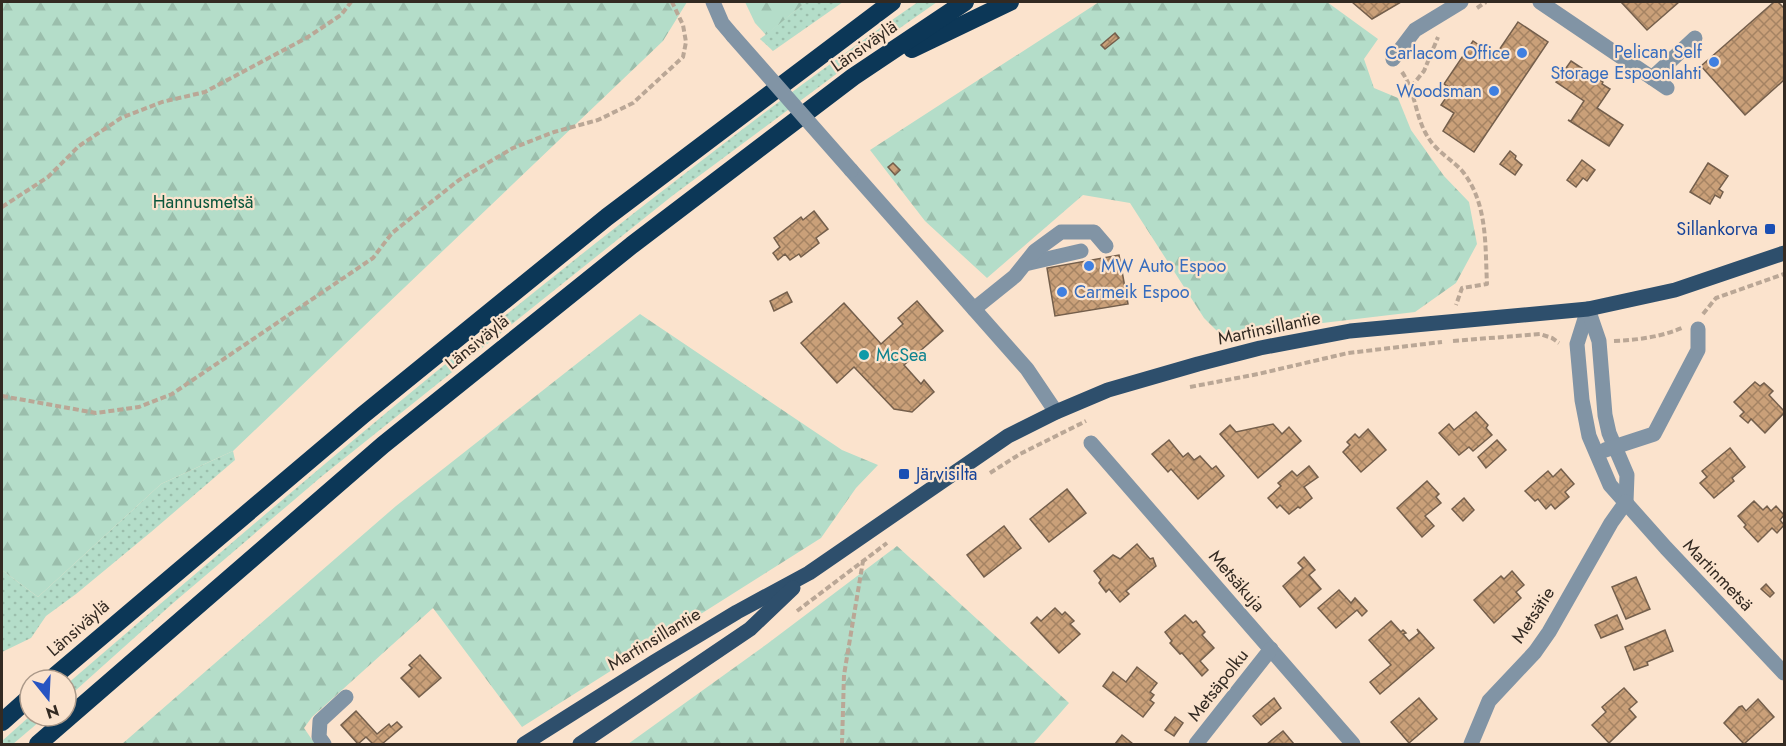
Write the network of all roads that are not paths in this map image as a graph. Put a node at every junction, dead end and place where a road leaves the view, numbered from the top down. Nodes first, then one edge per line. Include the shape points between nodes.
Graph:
1 (713, 2) edge
2 (892, 2) edge
3 (965, 2) edge
4 (1010, 2) edge
5 (1540, 2) edge
6 (1464, 8) edge
7 (1695, 39) dead end
8 (1393, 59) road end
9 (854, 77) junction
10 (1652, 78) junction
11 (1667, 88) dead end
12 (1106, 246) dead end
13 (1081, 251) dead end
14 (1785, 253) edge
15 (1025, 264) junction
16 (974, 309) junction
17 (1588, 309) junction
18 (1695, 325) road end
19 (1056, 412) junction
20 (1091, 443) dead end
21 (1615, 447) junction
22 (1596, 453) junction
23 (1626, 502) junction
24 (808, 573) junction
25 (1271, 649) junction
26 (64, 668) edge
27 (1785, 673) edge
28 (346, 697) dead end
29 (18, 708) edge
30 (2, 722) edge
31 (38, 744) edge
32 (324, 744) edge
33 (524, 744) edge
34 (580, 744) edge
35 (1196, 744) edge
36 (1353, 744) edge
37 (1471, 744) edge

1 - 16 street, bridge via 733,36
2 - 26 highway, Länsiväylä via 598,224 363,415
3 - 9 highway, Länsiväylä
4 - 9 highway
5 - 10 street
6 - 8 street via 1415,30
7 - 10 street
9 - 31 highway, Länsiväylä via 632,245 383,445
10 - 11 street
12 - 15 street via 1094,232 1060,232
13 - 15 street
14 - 17 main road, Martinsillantie via 1676,290
15 - 16 street via 1016,276
16 - 19 street via 1028,369
17 - 19 main road, Martinsillantie via 1350,331 1260,348 1108,390
17 - 21 street via 1599,341 1605,415
17 - 22 street, Martinmetsä via 1577,344 1582,400
18 - 21 street via 1698,350 1654,434
19 - 24 main road, Martinsillantie via 1008,436
20 - 25 street, Metsäkuja
21 - 22 street
21 - 23 street via 1627,475
22 - 23 street, Martinmetsä via 1610,485
23 - 27 street, Martinmetsä
23 - 37 street, Metsätie via 1549,632 1489,701
24 - 33 main road, Martinsillantie via 663,656
24 - 34 main road, Martinsillantie via 750,629
25 - 35 street, Metsäpolku
25 - 36 street, Metsäkuja
28 - 32 street via 320,721 319,737
29 - 30 highway

